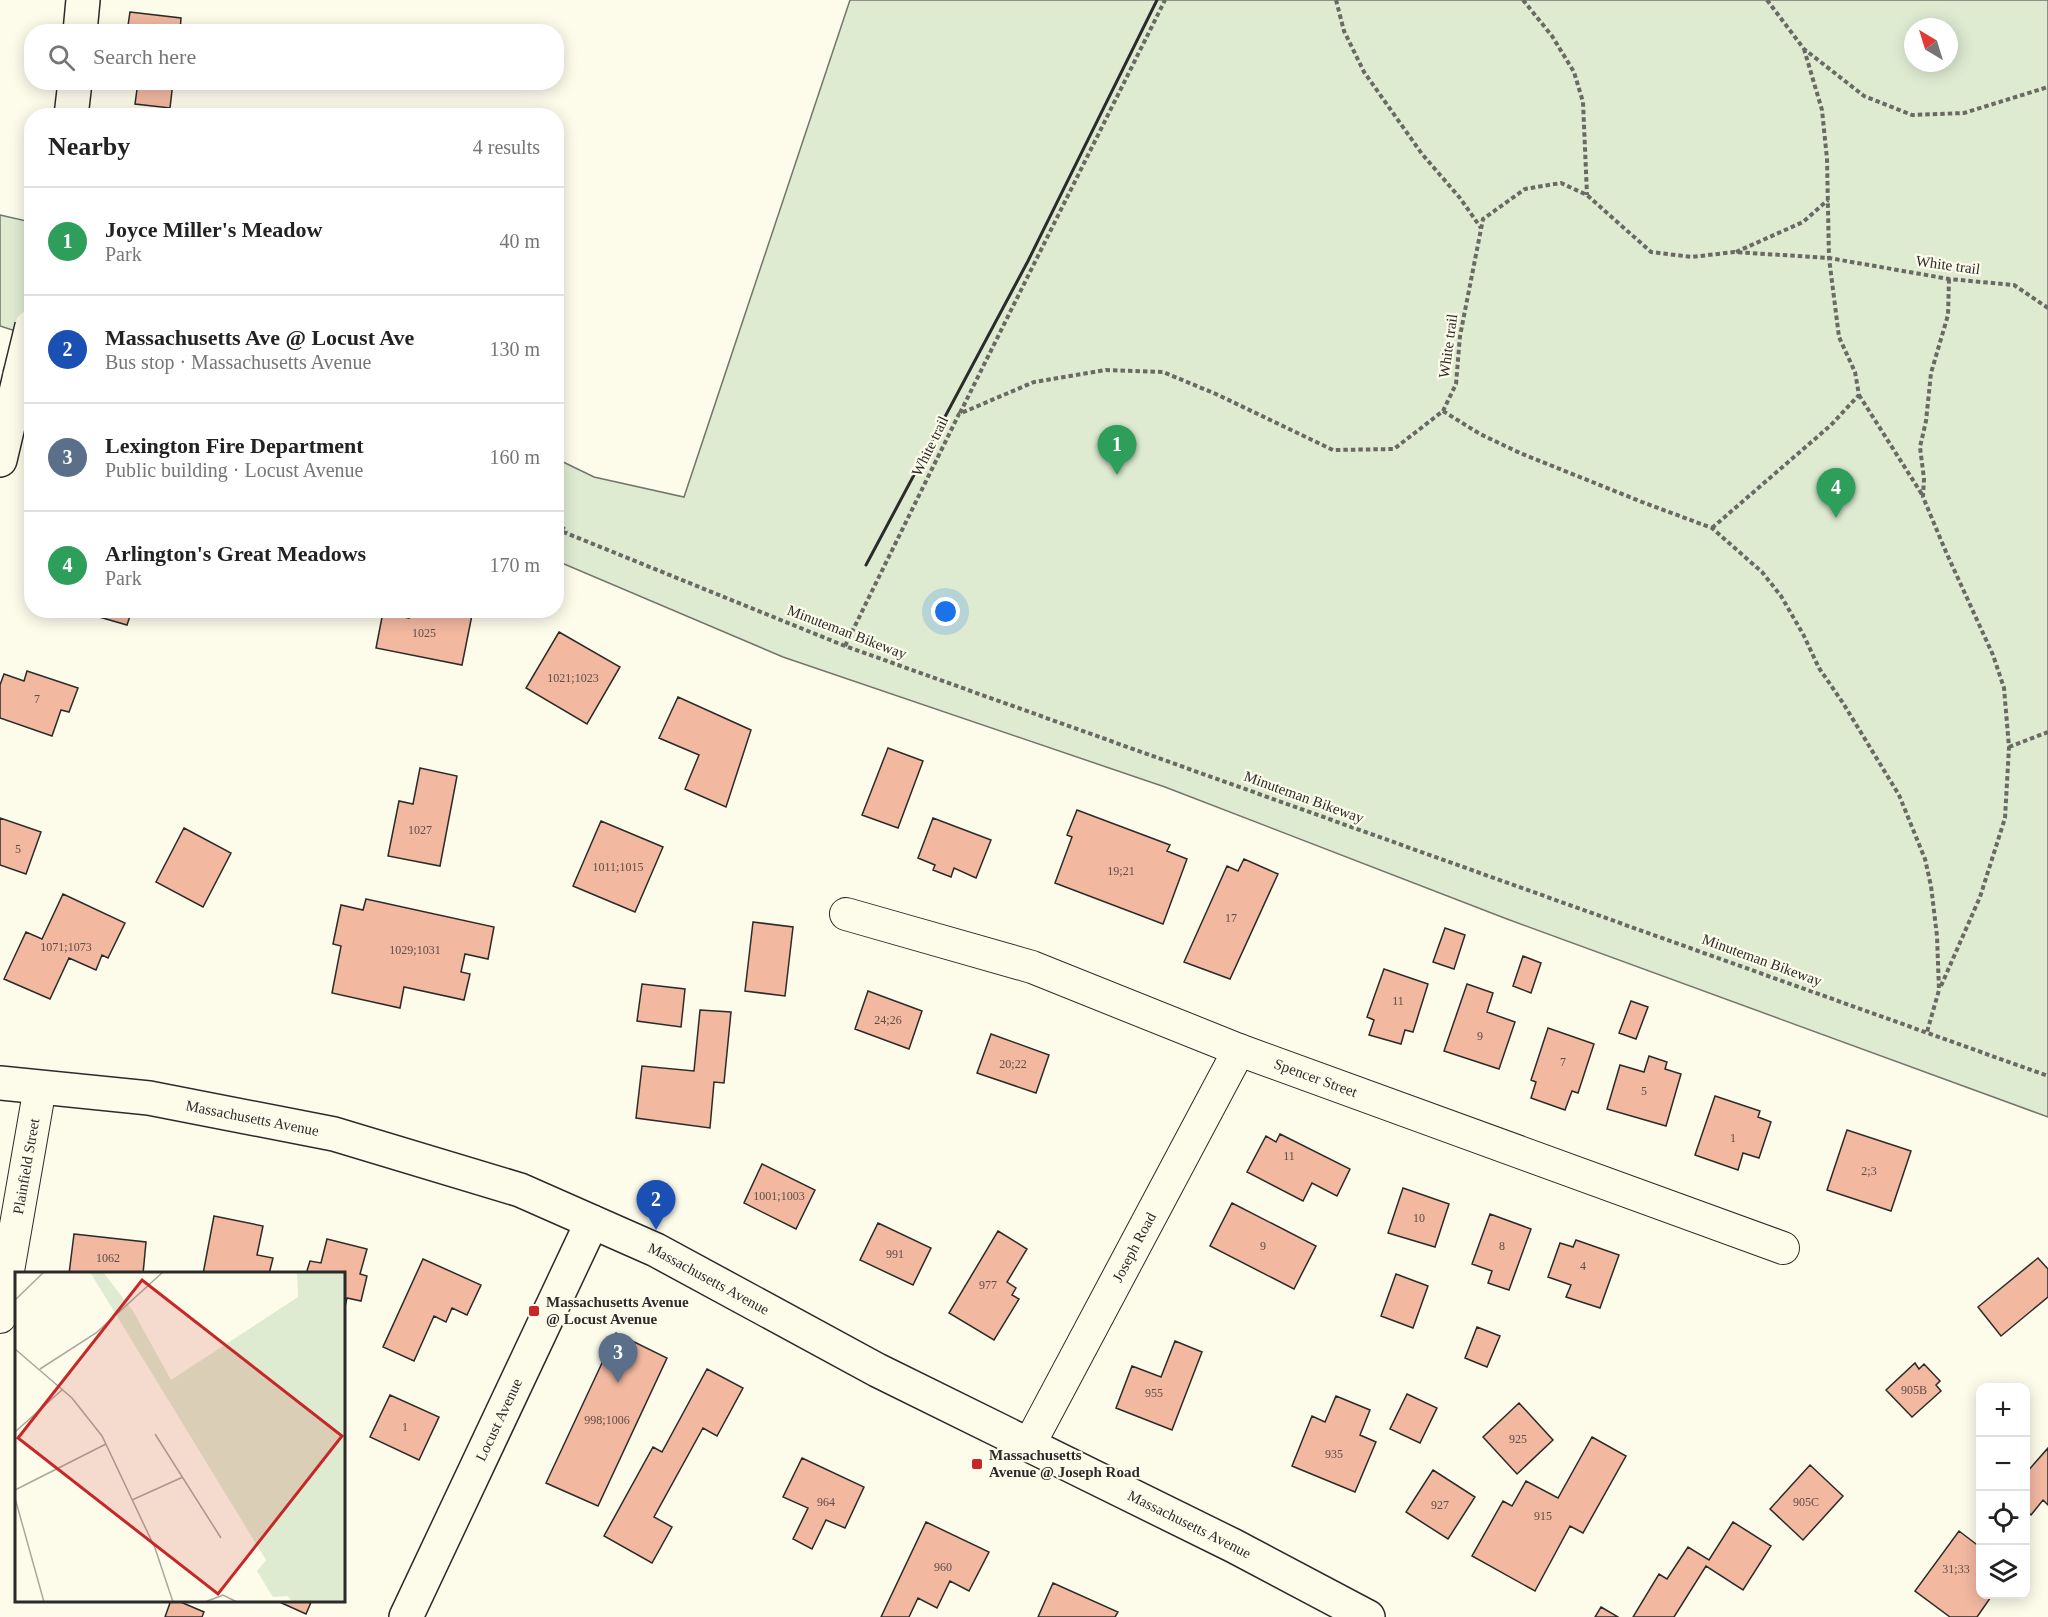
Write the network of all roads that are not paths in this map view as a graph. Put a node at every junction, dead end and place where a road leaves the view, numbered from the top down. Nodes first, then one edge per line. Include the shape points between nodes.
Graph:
1 (83, 0) edge
2 (81, 24) edge
3 (74, 90) edge
4 (72, 108) edge
5 (24, 359) edge
6 (0, 460) edge
7 (846, 914) dead end
8 (1239, 1050) junction
9 (0, 1083) edge
10 (40, 1087) junction
11 (592, 1222) junction
12 (1783, 1248) dead end
13 (0, 1317) edge
14 (1029, 1445) junction
15 (406, 1617) edge
16 (1368, 1617) edge

1 - 2 main road
3 - 4 main road
5 - 6 main road, bridge
7 - 8 street, Spencer Street via 1032,967
8 - 12 street, Spencer Street
8 - 14 street, Joseph Road
9 - 10 main road, Massachusetts Avenue
10 - 11 main road, Massachusetts Avenue via 149,1098 334,1134 520,1190
10 - 13 street, Plainfield Street
11 - 14 main road, Massachusetts Avenue via 656,1250 877,1370
11 - 15 main road, Locust Avenue
14 - 16 main road, Massachusetts Avenue

